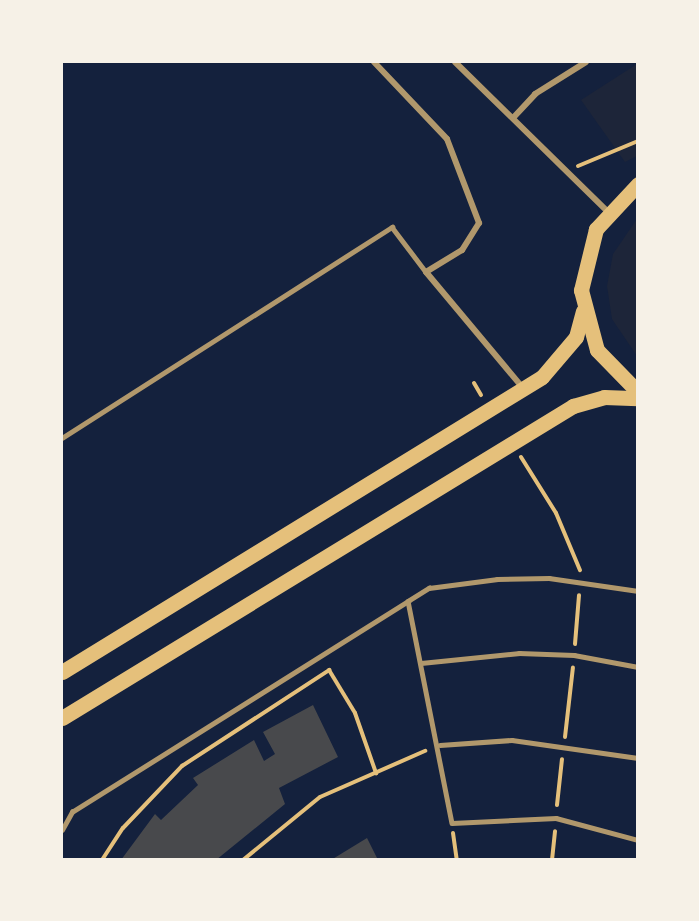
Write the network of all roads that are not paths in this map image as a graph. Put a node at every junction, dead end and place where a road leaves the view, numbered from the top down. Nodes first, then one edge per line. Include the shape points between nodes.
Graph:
1 (374, 62) edge
2 (455, 62) edge
3 (586, 62) edge
4 (513, 118) junction
5 (638, 184) edge
6 (607, 211) junction
7 (426, 272) junction
8 (583, 311) junction
9 (524, 388) junction
10 (638, 392) edge
11 (638, 398) edge
12 (62, 438) edge
13 (638, 591) edge
14 (408, 601) junction
15 (422, 663) junction
16 (638, 667) edge
17 (62, 672) edge
18 (62, 718) edge
19 (440, 745) junction
20 (638, 758) edge
21 (62, 830) edge
22 (638, 840) edge

1 - 7 street via 447,139 478,223 462,250
2 - 4 street
3 - 4 street via 535,94
4 - 6 street
5 - 6 main road
6 - 8 main road via 587,248
7 - 9 street
7 - 12 lane via 392,227
8 - 9 main road via 563,357
8 - 10 main road via 597,350
9 - 17 main road
11 - 18 main road via 604,397 573,406
13 - 14 lane via 580,582 497,579 429,588
14 - 15 lane
14 - 21 lane via 72,812
15 - 16 lane via 519,653 574,655
15 - 19 lane
19 - 20 lane via 461,740 564,744
19 - 22 lane via 452,823 556,818

